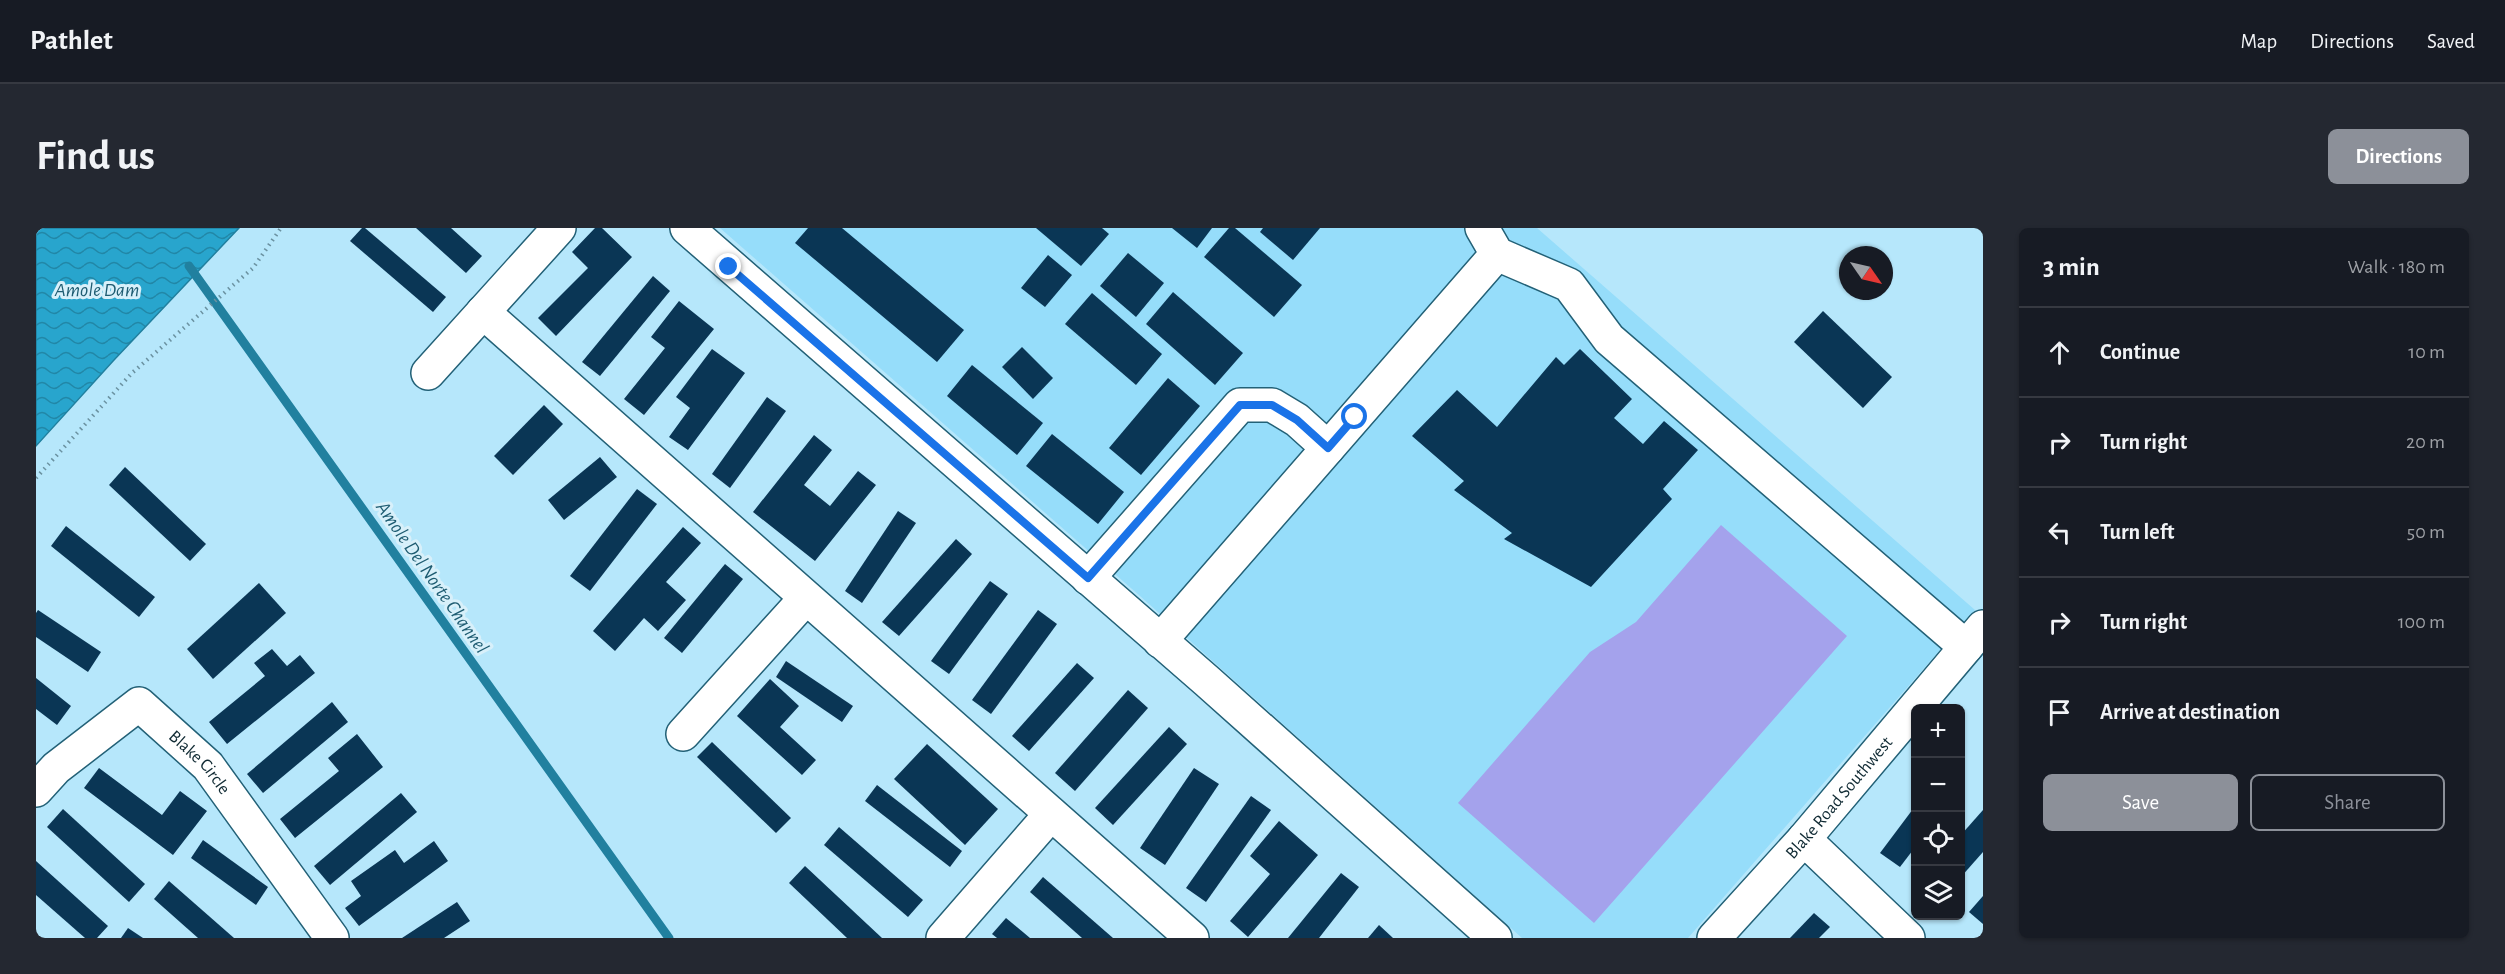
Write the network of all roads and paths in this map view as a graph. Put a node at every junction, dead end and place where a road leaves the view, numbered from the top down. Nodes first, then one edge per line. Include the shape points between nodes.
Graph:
1 (281, 228) edge
2 (559, 228) edge
3 (687, 228) edge
4 (1490, 241) edge
5 (483, 312) junction
6 (428, 373) dead end
7 (1328, 448) junction
8 (36, 478) edge
9 (1088, 578) junction
10 (806, 598) junction
11 (1975, 637) edge
12 (1161, 641) junction
13 (683, 734) dead end
14 (36, 790) edge
15 (1051, 814) junction
16 (1804, 839) junction
17 (321, 933) edge
18 (943, 938) edge
19 (1192, 938) edge
20 (1494, 938) edge
21 (1714, 938) edge
22 (1908, 938) edge

1 - 8 path via 253,268 132,373
2 - 5 street
3 - 9 street
4 - 7 street
4 - 11 street via 1569,285 1609,339
5 - 6 street
5 - 10 street
7 - 9 street via 1297,420 1272,405 1240,405
7 - 12 street
9 - 12 street
10 - 13 street
10 - 15 street
11 - 16 street, Blake Road Southwest
12 - 20 street
14 - 17 street, Blake Circle via 56,768 139,704 208,766
15 - 18 street
15 - 19 street
16 - 21 street, Blake Road Southwest
16 - 22 street

